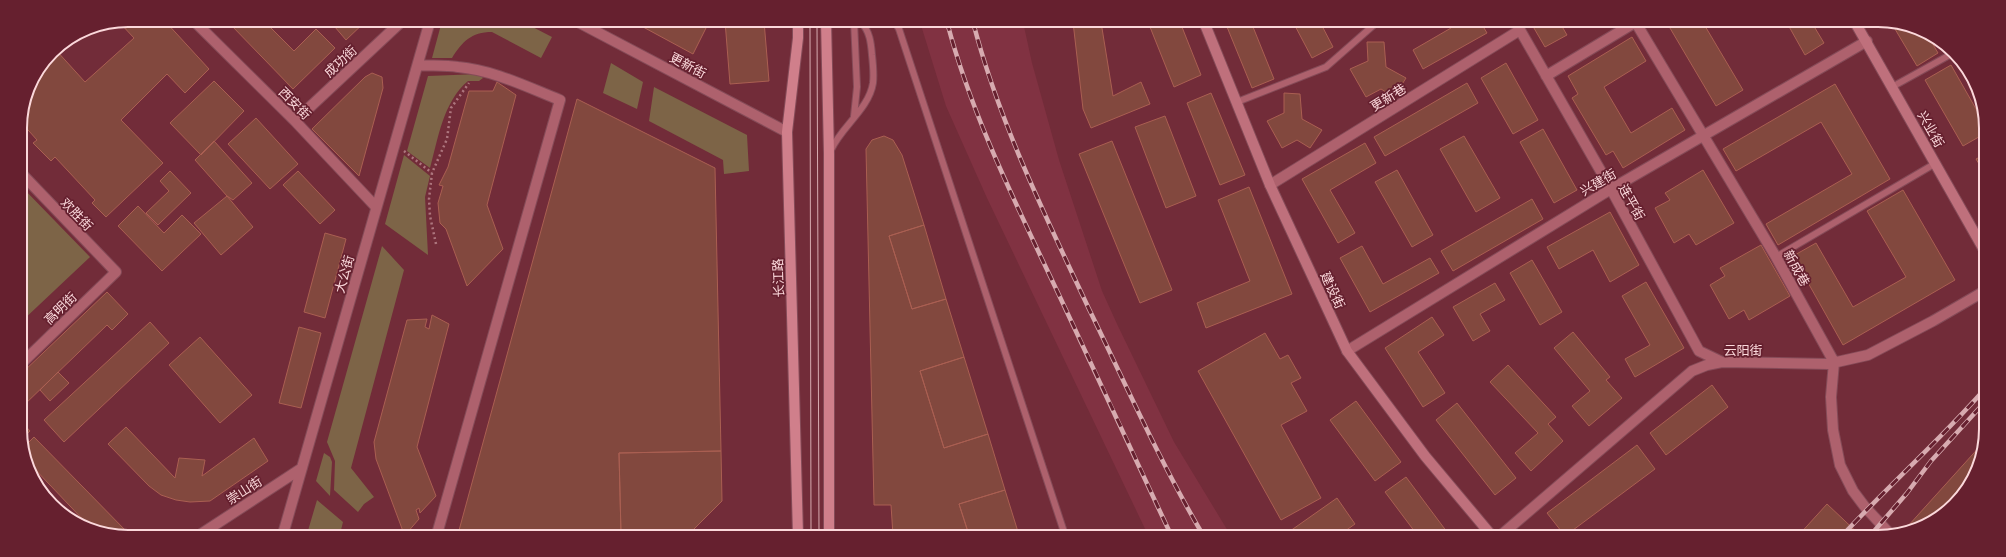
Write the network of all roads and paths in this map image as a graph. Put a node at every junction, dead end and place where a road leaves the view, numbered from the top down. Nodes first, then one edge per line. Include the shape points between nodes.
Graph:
1 (199, 27) edge
2 (396, 27) edge
3 (428, 27) edge
4 (587, 27) edge
5 (798, 27) edge
6 (826, 27) edge
7 (854, 27) edge
8 (864, 27) edge
9 (898, 27) edge
10 (1206, 27) edge
11 (1370, 27) edge
12 (1518, 27) edge
13 (1628, 27) edge
14 (1637, 27) edge
15 (1858, 27) edge
16 (1867, 41) junction
17 (1949, 55) edge
18 (418, 65) junction
19 (1546, 76) junction
20 (469, 83) dead end
21 (1892, 87) junction
22 (1236, 102) junction
23 (854, 116) junction
24 (295, 121) junction
25 (788, 132) junction
26 (1703, 136) junction
27 (404, 151) dead end
28 (829, 154) junction
29 (1936, 163) junction
30 (432, 173) junction
31 (27, 180) edge
32 (1270, 185) junction
33 (1611, 189) junction
34 (376, 207) junction
35 (1979, 241) edge
36 (436, 244) dead end
37 (1776, 257) junction
38 (116, 272) joint
39 (1979, 294) edge
40 (1346, 351) junction
41 (27, 358) edge
42 (1722, 362) junction
43 (1834, 362) junction
44 (302, 468) junction
45 (207, 530) edge
46 (284, 530) edge
47 (438, 530) edge
48 (798, 530) edge
49 (829, 530) edge
50 (1063, 530) edge
51 (1487, 530) edge
52 (1507, 530) edge
53 (1886, 530) edge

1 - 24 street, 西安街
2 - 24 street, 成功街
3 - 18 street, 大公街
4 - 25 street, 更新街
5 - 25 main road, 长江路
6 - 28 main road
7 - 23 lane via 857,87
8 - 23 lane via 869,32 871,44 873,83 866,101
9 - 50 lane
10 - 22 main road, 建设街
11 - 22 lane via 1326,66
12 - 19 street, 连平街
12 - 32 street, 更新巷
13 - 19 street
14 - 26 street, 新成巷
15 - 16 main road, 兴业街
16 - 21 main road, 兴业街
16 - 26 street, 兴建街
17 - 21 lane
18 - 34 street, 大公街
18 - 47 street via 473,69 516,82 560,100
19 - 33 street, 连平街
20 - 30 path via 451,108 447,139
21 - 29 main road, 兴业街
22 - 32 main road, 建设街
23 - 28 lane via 835,141
24 - 34 street, 西安街
25 - 48 main road, 长江路
26 - 33 street, 兴建街
26 - 37 street, 新成巷
27 - 30 path
28 - 49 main road
29 - 35 main road, 兴业街
29 - 37 lane
30 - 36 path via 429,199
31 - 38 street, 欢胜街
32 - 40 main road, 建设街
33 - 40 street, 兴建街
33 - 42 street, 连平街 via 1699,351
34 - 44 street, 大公街
37 - 43 street, 新成巷
38 - 41 street, 高明街
39 - 43 street, 云阳街 via 1868,355
40 - 51 main road, 建设街 via 1425,456
42 - 43 street, 云阳街
42 - 52 street, 云阳街 via 1692,371
43 - 53 street via 1831,397 1833,430 1840,464 1864,507
44 - 45 street, 崇山街
44 - 46 street, 大公街

